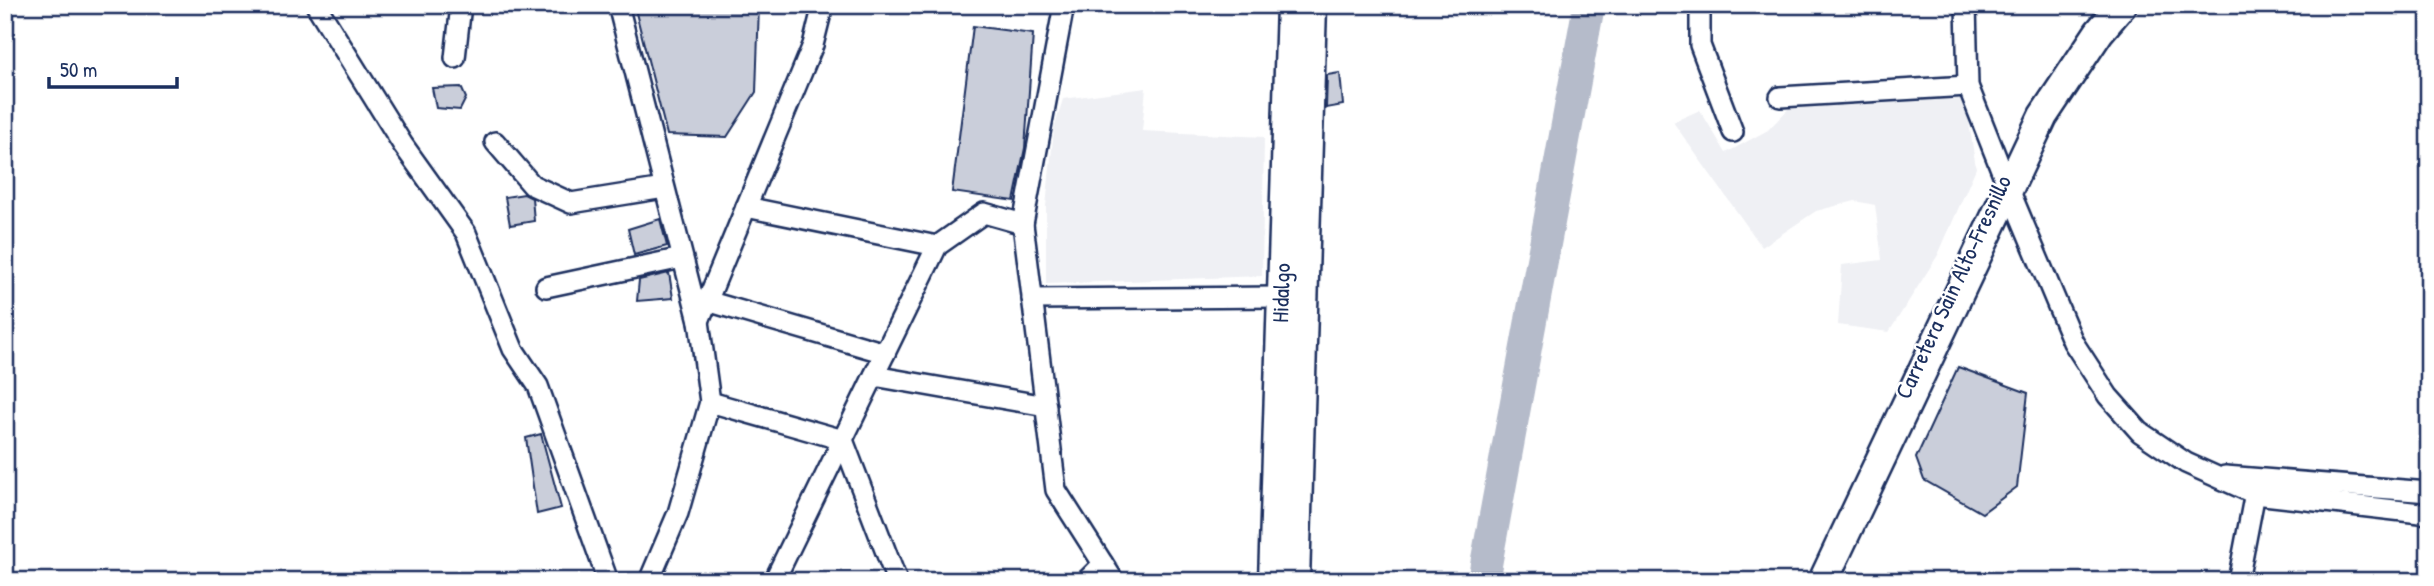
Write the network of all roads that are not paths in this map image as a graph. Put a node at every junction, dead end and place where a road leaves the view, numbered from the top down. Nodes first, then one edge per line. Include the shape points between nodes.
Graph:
1 (316, 5) edge
2 (461, 5) edge
3 (618, 5) edge
4 (823, 5) edge
5 (1064, 5) edge
6 (1291, 5) edge
7 (1312, 5) edge
8 (1700, 5) edge
9 (1966, 5) edge
10 (2110, 5) edge
11 (2122, 5) edge
12 (455, 58) dead end
13 (1968, 86) junction
14 (1780, 97) dead end
15 (1733, 132) dead end
16 (495, 142) dead end
17 (2007, 182) junction
18 (664, 188) junction
19 (746, 207) junction
20 (1023, 224) junction
21 (937, 246) junction
22 (682, 258) junction
23 (545, 287) dead end
24 (1292, 297) junction
25 (1032, 299) junction
26 (707, 301) junction
27 (699, 321) junction
28 (885, 353) junction
29 (874, 376) junction
30 (710, 402) junction
31 (1046, 406) junction
32 (843, 440) junction
33 (2257, 486) junction
34 (2429, 492) edge
35 (2429, 514) edge
36 (1108, 573) edge
37 (608, 581) edge
38 (649, 581) edge
39 (774, 581) edge
40 (897, 581) edge
41 (1086, 581) edge
42 (1273, 581) edge
43 (1295, 581) edge
44 (1815, 581) edge
45 (1823, 581) edge
46 (2238, 581) edge

1 - 37 street via 403,145 466,233 513,349 538,386
2 - 12 street
3 - 18 street
4 - 19 street via 813,45
5 - 20 street
6 - 24 main road, Hidalgo
7 - 24 main road, Hidalgo
8 - 15 street via 1700,45
9 - 13 street
10 - 17 main road, Carretera Sain Alto-Fresnillo via 2036,110
11 - 17 main road via 2043,116
13 - 14 street
13 - 17 street
16 - 18 street via 531,185 571,203
17 - 33 street via 2073,342 2108,396 2140,432 2186,463
17 - 44 main road, Carretera Sain Alto-Fresnillo
17 - 45 main road
18 - 22 street
19 - 21 street
19 - 26 street
20 - 21 street via 984,213
20 - 25 street
21 - 28 street
22 - 23 street
22 - 27 street
24 - 25 street
24 - 42 main road, Hidalgo
24 - 43 main road, Hidalgo
25 - 31 street
26 - 27 street
26 - 28 street
27 - 30 street
28 - 29 street
29 - 31 street
29 - 32 street
30 - 32 street
30 - 38 street via 678,513
31 - 36 street via 1056,489
32 - 39 street
32 - 40 street
33 - 34 street
33 - 35 street
33 - 46 street
36 - 41 street

